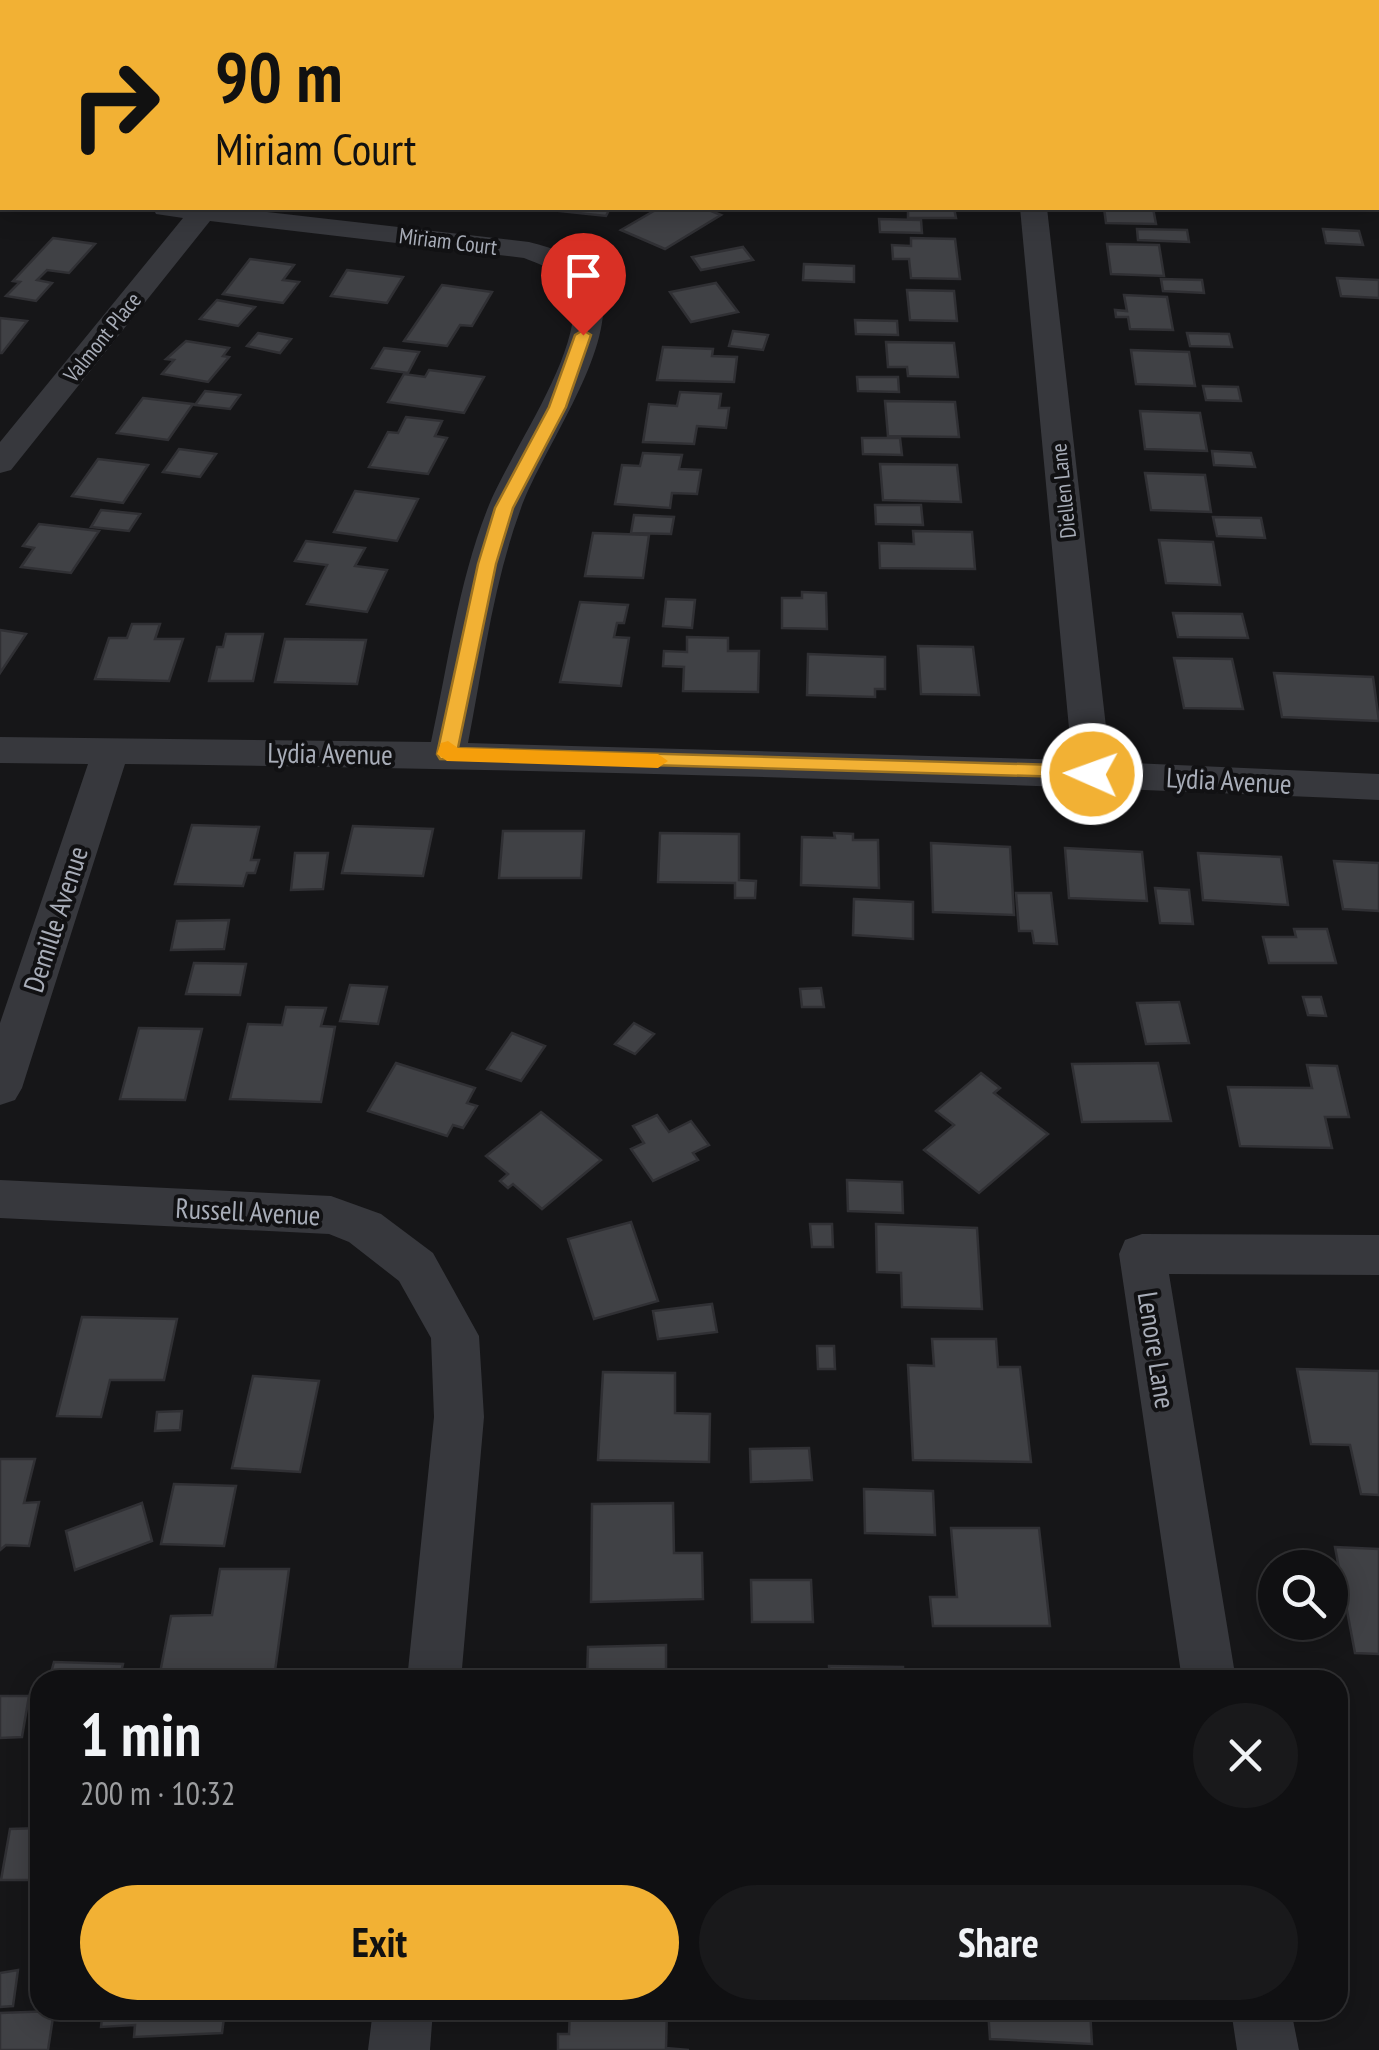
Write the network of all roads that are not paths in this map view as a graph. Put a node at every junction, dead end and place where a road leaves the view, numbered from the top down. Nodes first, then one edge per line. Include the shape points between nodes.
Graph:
1 (184, 210) edge
2 (1034, 210) edge
3 (203, 212) junction
4 (0, 462) edge
5 (0, 750) edge
6 (111, 750) junction
7 (447, 754) junction
8 (1092, 774) junction
9 (1379, 787) edge
10 (0, 1088) edge
11 (0, 1199) edge
12 (1379, 1255) edge
13 (435, 1670) edge
14 (1207, 1670) edge
15 (402, 2020) edge
16 (1263, 2020) edge
17 (399, 2050) edge
18 (1268, 2050) edge

1 - 3 street, Miriam Court
2 - 8 street, Diellen Lane
3 - 4 street, Valmont Place
3 - 7 street, Miriam Court via 528,250 583,279 590,299 583,335 558,407 504,508
5 - 6 street, Lydia Avenue
6 - 7 street, Lydia Avenue
6 - 10 street, Demille Avenue
7 - 8 street, Lydia Avenue
8 - 9 street, Lydia Avenue
11 - 13 street, Russell Avenue via 331,1215 365,1228 416,1267 456,1336 459,1416
12 - 14 street, Lenore Lane via 1142,1254
15 - 17 street
16 - 18 street

